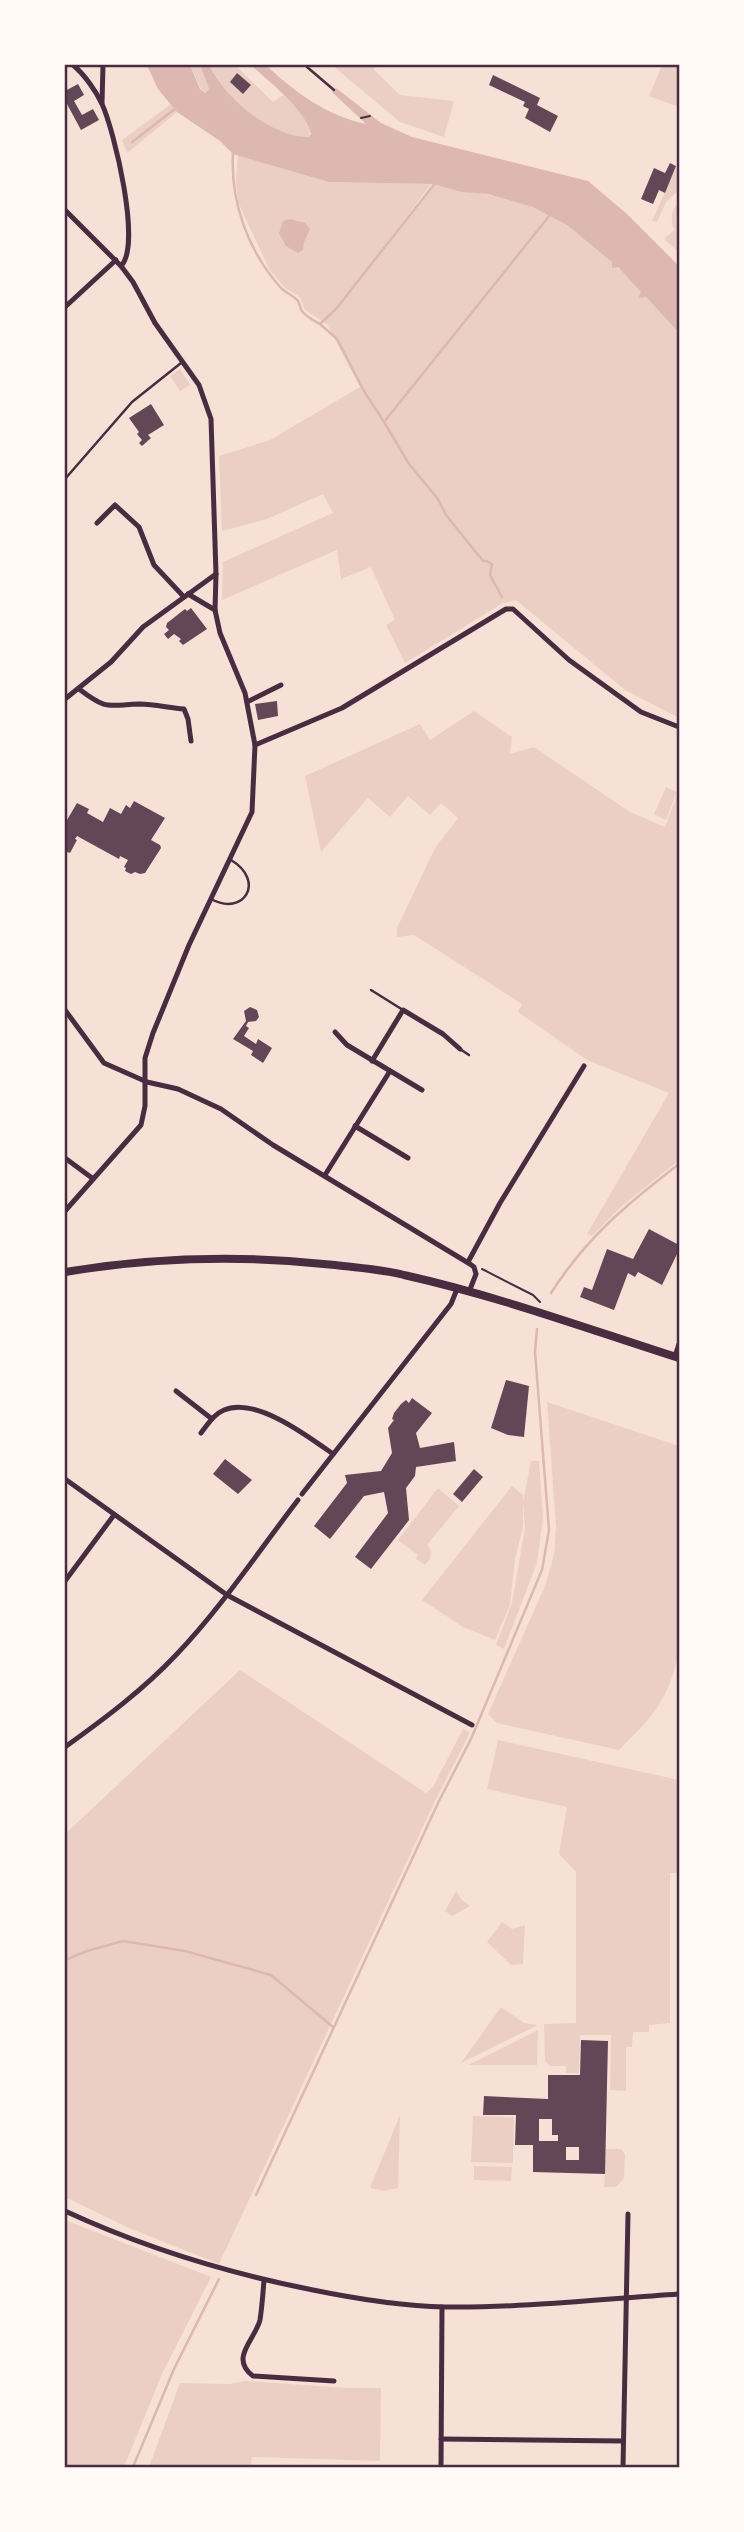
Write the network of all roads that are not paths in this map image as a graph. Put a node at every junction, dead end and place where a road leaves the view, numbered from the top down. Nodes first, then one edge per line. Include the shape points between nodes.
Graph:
1 (74, 65) edge
2 (103, 65) edge
3 (307, 66) dead end
4 (334, 90) dead end
5 (102, 103) junction
6 (65, 210) edge
7 (116, 260) junction
8 (121, 266) junction
9 (65, 307) edge
10 (183, 361) junction
11 (65, 479) edge
12 (97, 523) dead end
13 (216, 574) junction
14 (186, 596) junction
15 (215, 610) junction
16 (281, 685) dead end
17 (79, 689) junction
18 (65, 699) edge
19 (247, 702) junction
20 (679, 726) edge
21 (191, 740) dead end
22 (255, 745) junction
23 (231, 860) junction
24 (211, 899) junction
25 (371, 990) dead end
26 (65, 1010) edge
27 (403, 1010) junction
28 (335, 1032) dead end
29 (460, 1049) joint
30 (469, 1055) dead end
31 (372, 1060) junction
32 (584, 1066) dead end
33 (390, 1071) junction
34 (147, 1082) junction
35 (422, 1090) dead end
36 (355, 1126) junction
37 (65, 1158) edge
38 (408, 1158) dead end
39 (325, 1175) junction
40 (92, 1178) junction
41 (65, 1211) edge
42 (468, 1262) junction
43 (65, 1272) edge
44 (457, 1289) junction
45 (469, 1292) junction
46 (679, 1344) edge
47 (677, 1357) edge
48 (176, 1391) dead end
49 (212, 1419) junction
50 (201, 1433) dead end
51 (333, 1454) junction
52 (65, 1479) edge
53 (114, 1515) junction
54 (65, 1580) edge
55 (227, 1595) junction
56 (472, 1725) dead end
57 (65, 1747) edge
58 (65, 2211) edge
59 (628, 2214) dead end
60 (264, 2280) junction
61 (679, 2294) edge
62 (625, 2298) junction
63 (442, 2307) junction
64 (334, 2381) dead end
65 (441, 2439) junction
66 (623, 2441) junction
67 (441, 2467) edge
68 (623, 2467) edge

1 - 5 street
2 - 5 street
3 - 4 lane
5 - 8 street via 126,192 128,240
6 - 7 street
7 - 8 street
7 - 9 street
8 - 10 street
10 - 11 lane via 132,402
10 - 13 street via 200,385 211,419
12 - 14 street via 115,505 139,527 154,565
13 - 14 street
13 - 15 street
14 - 15 street
14 - 17 street via 143,627
15 - 19 street
16 - 19 street
17 - 18 street
17 - 21 street via 98,704 184,709
19 - 22 street
20 - 22 street via 641,712 569,660 513,609 506,609 342,708
22 - 23 street via 254,804
23 - 24 street
23 - 24 lane via 248,874 247,892 232,904
24 - 34 street via 153,1033 145,1058
25 - 27 lane
26 - 34 street via 104,1063
27 - 29 street
27 - 31 street
28 - 31 street via 340,1041
29 - 30 lane
31 - 33 street
32 - 42 street
33 - 35 street
33 - 36 street
34 - 39 street via 220,1109
34 - 40 street via 141,1125
36 - 38 street
36 - 39 street
37 - 40 street
39 - 42 street
40 - 41 street
42 - 45 street via 476,1273
43 - 44 main road via 197,1258 269,1259 402,1274
44 - 45 main road
44 - 51 street via 451,1304
45 - 47 main road
46 - 47 street
48 - 49 street
49 - 50 street
49 - 51 street via 231,1407 244,1407 289,1425
51 - 55 street
52 - 53 street
53 - 54 street
53 - 55 street
55 - 56 street
55 - 57 street via 177,1655 142,1688
58 - 60 street via 138,2242
59 - 62 street
60 - 63 street via 374,2302
60 - 64 street via 259,2324 247,2346 245,2370 253,2376
61 - 62 street
62 - 63 street
62 - 66 street
63 - 65 street
65 - 66 street
65 - 67 street
66 - 68 street

